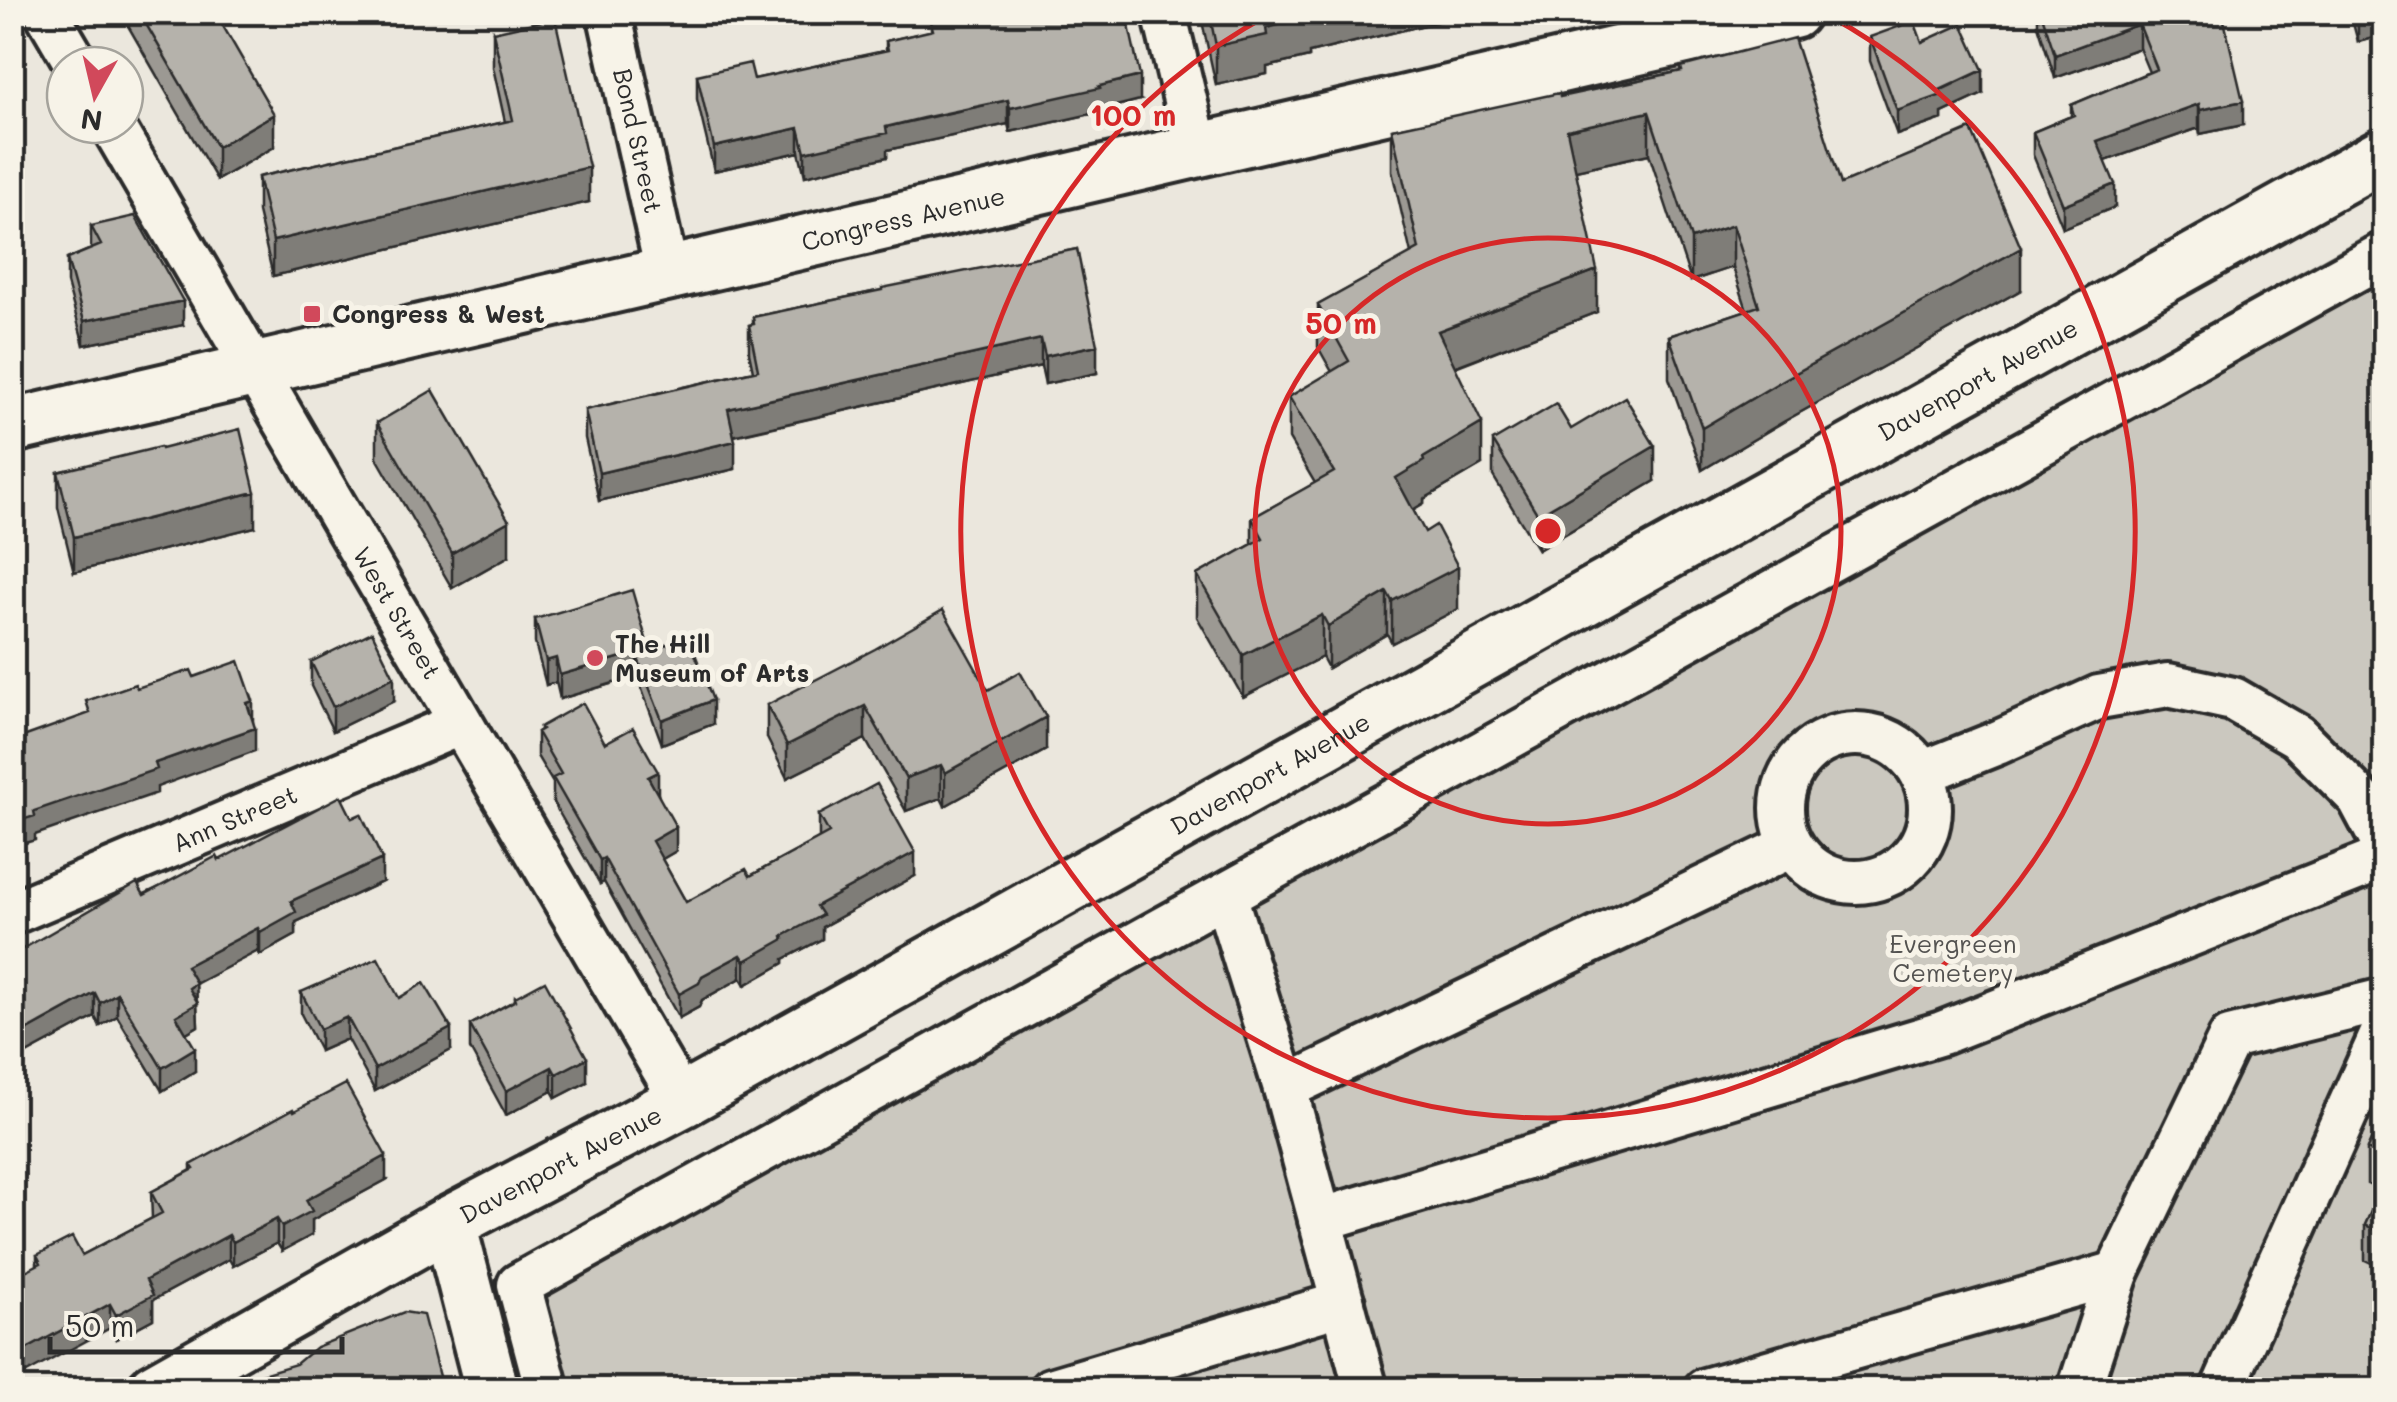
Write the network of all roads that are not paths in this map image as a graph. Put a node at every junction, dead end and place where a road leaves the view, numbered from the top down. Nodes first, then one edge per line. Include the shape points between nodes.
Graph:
1 (46, 12) edge
2 (610, 12) edge
3 (1164, 12) edge
4 (1793, 12) edge
5 (65, 45) edge
6 (124, 145) edge
7 (1197, 150) junction
8 (2384, 154) edge
9 (2384, 254) edge
10 (667, 272) junction
11 (254, 368) junction
12 (12, 426) edge
13 (460, 724) junction
14 (1922, 773) junction
15 (2384, 845) edge
16 (1791, 846) junction
17 (2384, 858) edge
18 (1225, 895) junction
19 (12, 913) edge
20 (2384, 1000) edge
21 (2384, 1029) edge
22 (1284, 1088) junction
23 (682, 1101) junction
24 (1320, 1220) junction
25 (449, 1224) junction
26 (2118, 1273) junction
27 (1342, 1303) junction
28 (154, 1390) edge
29 (492, 1390) edge
30 (547, 1390) edge
31 (1050, 1390) edge
32 (1366, 1390) edge
33 (1705, 1390) edge
34 (2079, 1390) edge
35 (2222, 1390) edge

1 - 5 street
2 - 10 street, Bond Street
3 - 7 street
4 - 7 main road, Congress Avenue
6 - 11 street, West Street
7 - 10 main road, Congress Avenue
8 - 23 main road, Davenport Avenue
9 - 18 street
10 - 11 main road, Congress Avenue
11 - 12 main road, Congress Avenue
11 - 13 street, West Street
13 - 19 street, Ann Street
13 - 23 street, West Street
14 - 15 street via 2099,698 2168,685 2233,699 2296,736 2359,798
14 - 16 street via 1929,825 1900,868 1841,882 1808,866
14 - 16 street via 1884,739 1823,740 1784,786 1780,816
16 - 22 street
17 - 24 street via 1942,1033
18 - 22 street
18 - 30 street via 520,1285
20 - 26 street via 2230,1038
21 - 35 street
22 - 24 street
23 - 25 main road, Davenport Avenue
24 - 27 street
25 - 28 main road, Davenport Avenue
25 - 29 main road
26 - 33 street
26 - 34 street
27 - 31 street
27 - 32 street

